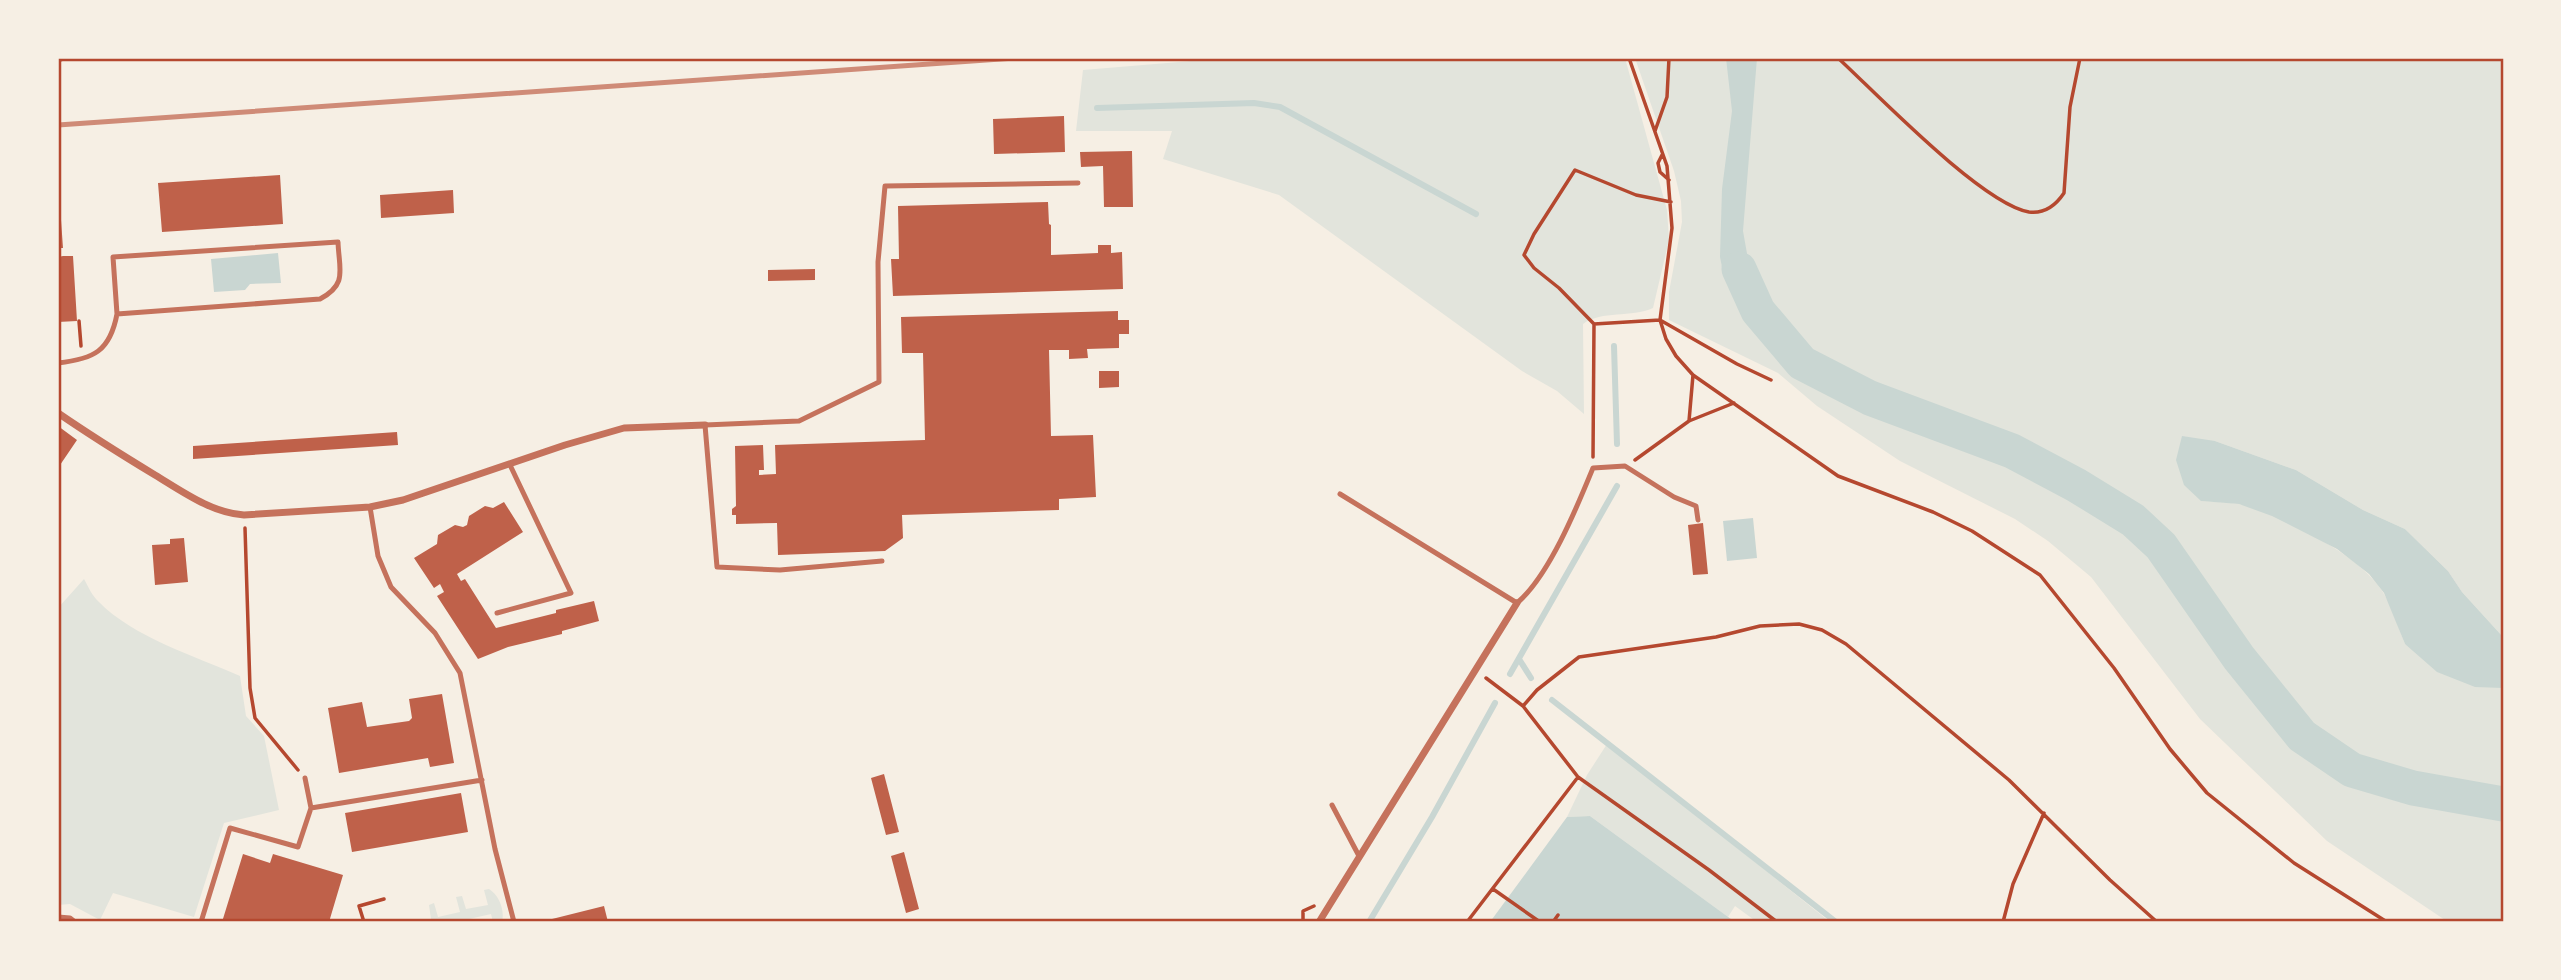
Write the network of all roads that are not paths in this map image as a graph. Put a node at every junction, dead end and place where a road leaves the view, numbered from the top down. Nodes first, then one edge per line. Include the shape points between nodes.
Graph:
1 (1078, 183) dead end
2 (117, 314) junction
3 (58, 363) edge
4 (58, 413) edge
5 (705, 425) junction
6 (510, 465) junction
7 (1340, 494) dead end
8 (370, 507) junction
9 (1698, 520) dead end
10 (882, 561) dead end
11 (1517, 603) junction
12 (497, 613) dead end
13 (306, 778) road end
14 (482, 780) junction
15 (1332, 805) dead end
16 (312, 808) junction
17 (1359, 856) junction
18 (58, 917) edge
19 (75, 922) edge
20 (201, 922) edge
21 (514, 922) edge
22 (1319, 922) edge

1 - 5 lane via 885,186 878,262 879,382 799,421
2 - 2 lane via 113,257 338,242 340,280 334,291 320,299
2 - 3 lane via 111,337 93,355
4 - 8 street via 194,498 228,514
5 - 6 street via 624,428
5 - 10 lane via 717,567 780,570
6 - 8 street
6 - 12 lane via 571,593
7 - 11 lane
8 - 14 lane via 378,556 391,587 435,634 460,673
9 - 11 lane via 1696,506 1625,467 1593,468 1571,520 1529,593
11 - 17 street
13 - 16 lane
14 - 16 lane
14 - 21 lane
15 - 17 lane
16 - 20 lane via 298,847 230,828
17 - 22 street
18 - 19 lane

